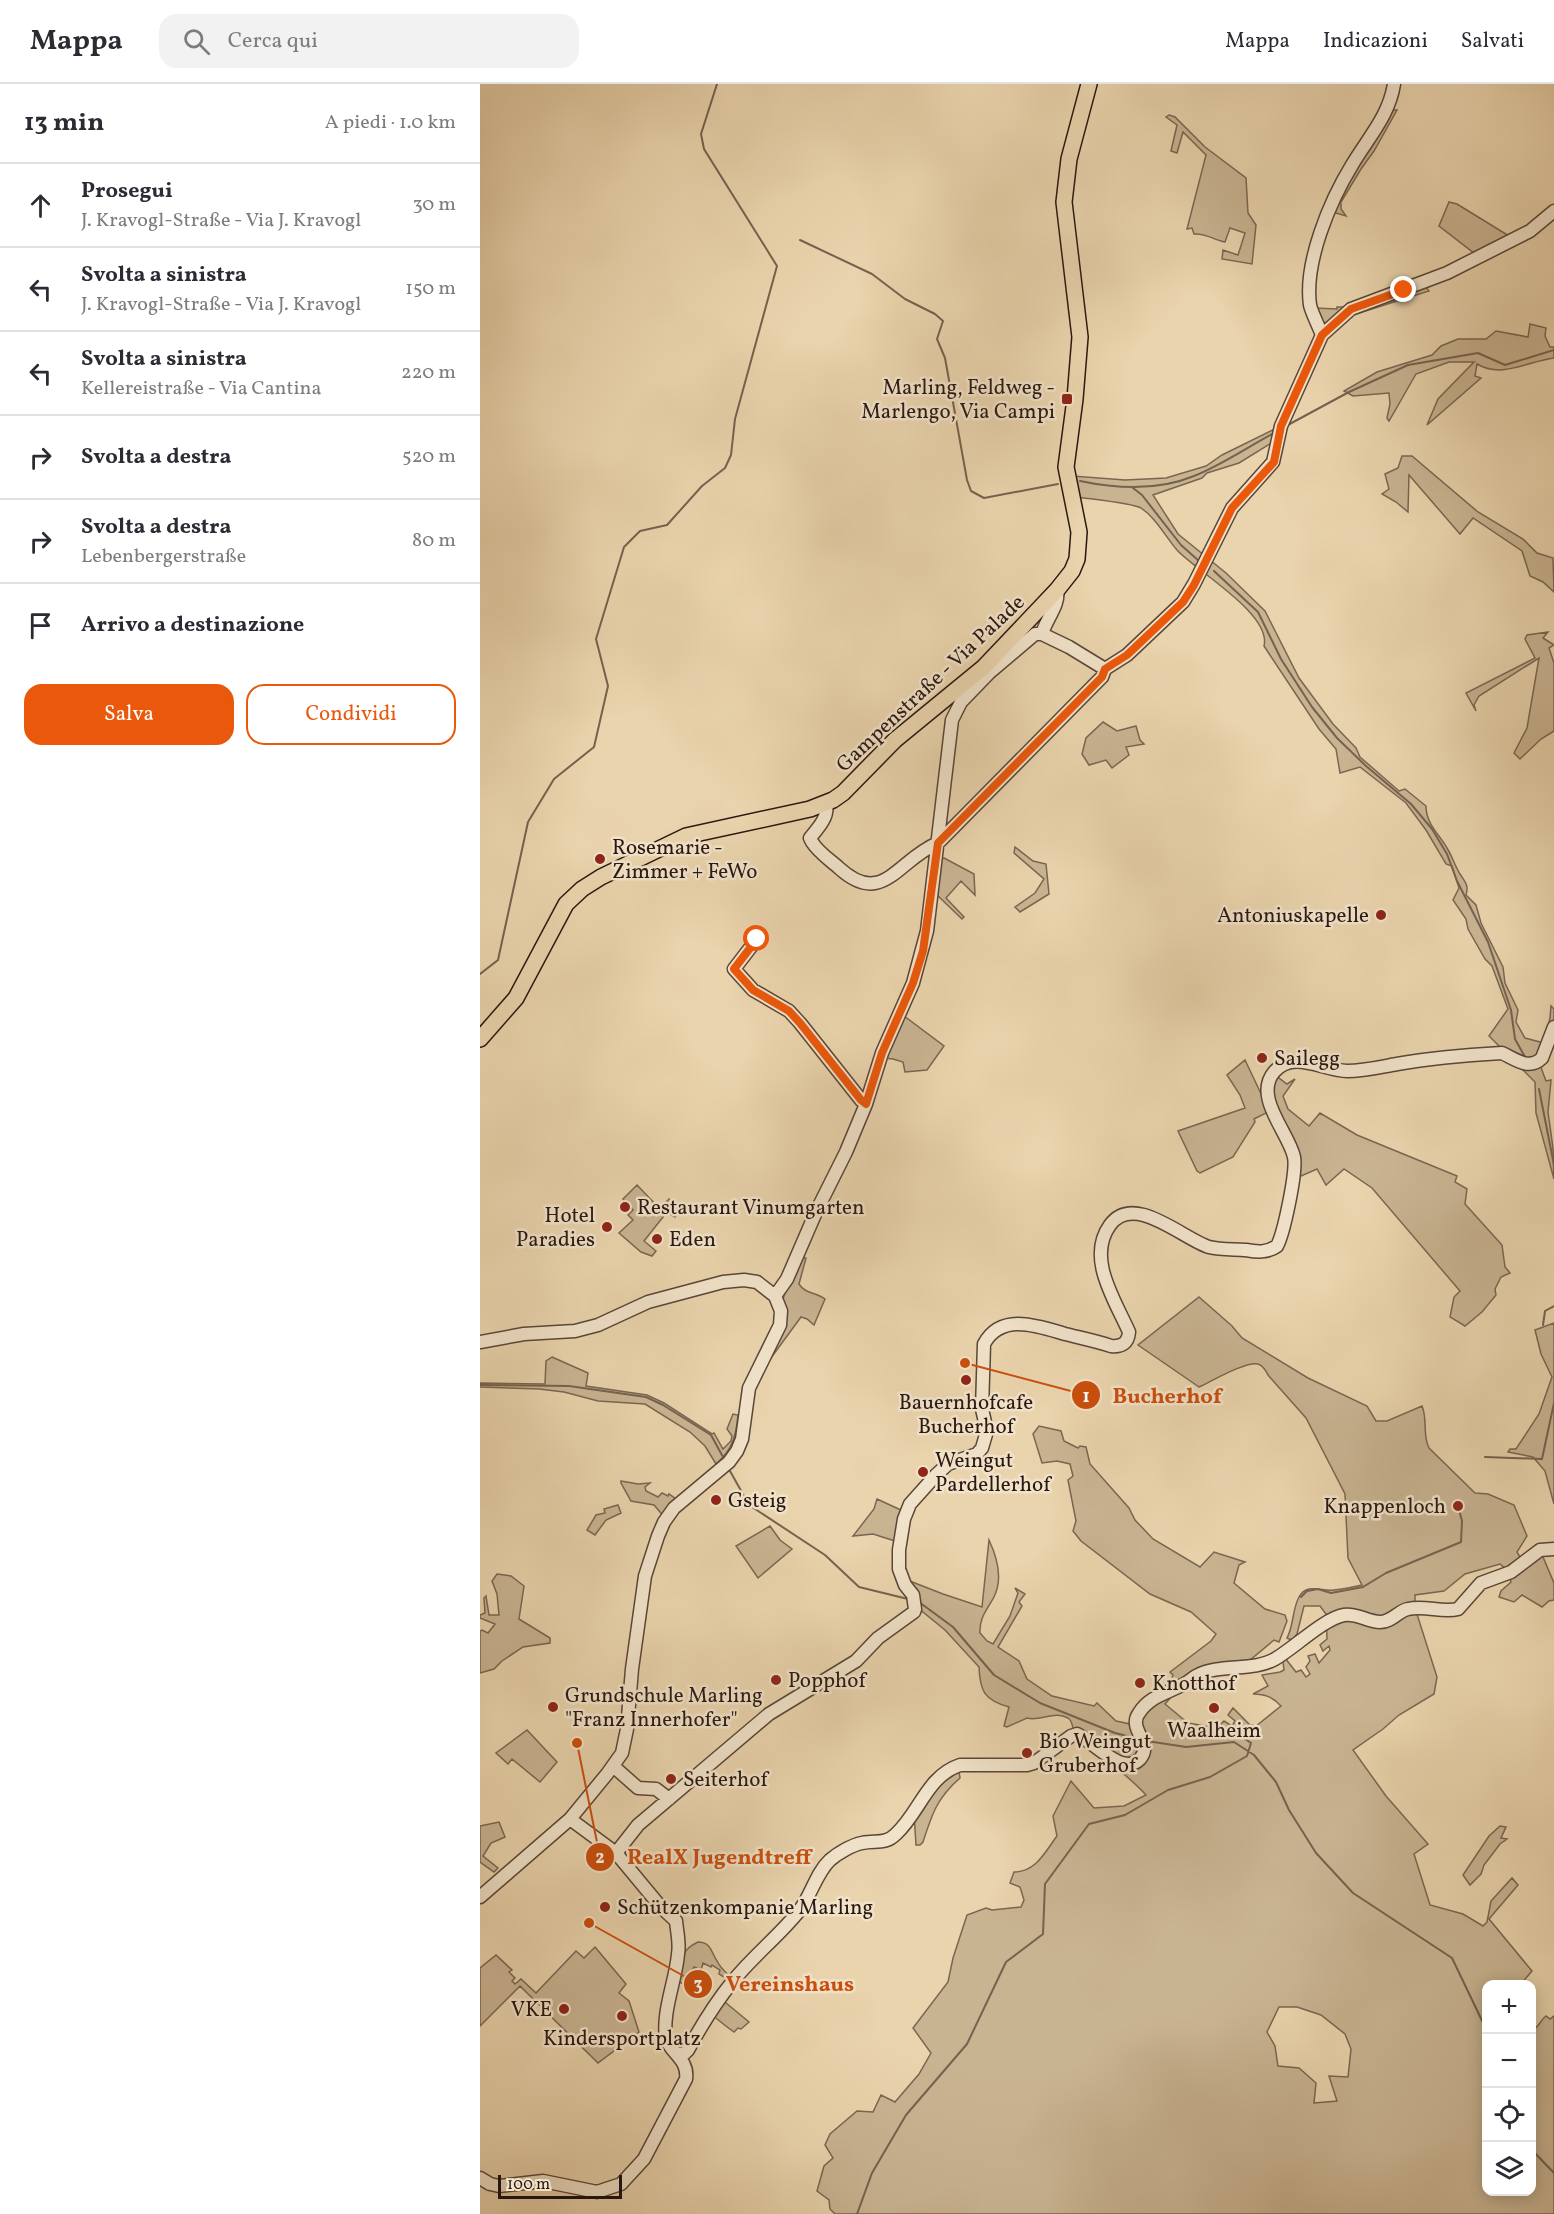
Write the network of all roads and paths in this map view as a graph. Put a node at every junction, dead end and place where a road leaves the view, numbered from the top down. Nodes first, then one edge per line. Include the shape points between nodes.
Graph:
1 (1089, 84) edge
2 (1394, 84) edge
3 (1554, 211) edge
4 (1322, 335) junction
5 (1057, 590) junction
6 (1042, 633) junction
7 (1105, 669) junction
8 (986, 670) junction
9 (826, 804) junction
10 (938, 843) junction
11 (757, 939) dead end
12 (1554, 1027) edge
13 (480, 1039) edge
14 (866, 1104) junction
15 (773, 1293) junction
16 (480, 1342) edge
17 (1554, 1548) edge
18 (613, 1766) junction
19 (669, 1799) junction
20 (570, 1819) junction
21 (616, 1853) junction
22 (480, 1897) edge
23 (679, 2054) junction
24 (480, 2178) edge

1 - 5 main road, Gampenstraße - Via Palade via 1069,158 1064,202 1080,324 1078,378 1065,467 1079,547 1072,571
2 - 4 street via 1389,107 1352,164 1317,244 1310,306
3 - 4 street via 1530,231 1441,276 1351,309
4 - 7 street via 1281,426 1274,462 1232,508 1194,585 1170,615 1127,655
5 - 6 street via 1056,604
5 - 8 main road, Gampenstraße - Via Palade
6 - 7 street
6 - 8 street via 1035,634
7 - 10 street via 1102,677
8 - 9 main road, Gampenstraße - Via Palade via 895,740 843,793
8 - 10 street via 952,720
9 - 10 street via 824,819 810,838 848,876 863,885 882,881
9 - 13 main road, Gampenstraße - Via Palade via 686,836 582,889 566,904 516,998
10 - 14 street via 923,951
11 - 14 street via 734,969 753,990 789,1011
12 - 19 street via 1542,1058 1530,1065 1502,1053 1345,1071 1298,1061 1272,1073 1269,1097 1295,1165 1277,1246 1266,1252 1213,1248 1150,1217 1136,1213 1117,1217 1100,1248 1107,1284 1129,1332 1125,1344 1111,1346 1025,1324 995,1330 984,1344 982,1409 987,1431 982,1448 977,1454 948,1464 910,1504 904,1519 899,1569 914,1599 914,1612 885,1631 856,1661 769,1714
14 - 15 street via 793,1260
15 - 16 street via 757,1282 723,1282 648,1302 575,1331
15 - 18 street via 781,1321 749,1388 737,1451 674,1508 658,1536 645,1576 626,1737
17 - 23 street via 1540,1550 1511,1572 1481,1583 1458,1609 1409,1608 1378,1622 1342,1616 1272,1660 1208,1671 1154,1697 1137,1714 1136,1725 1145,1745 1142,1756 1133,1764 1116,1761 1077,1734 1027,1765 950,1768 932,1783 908,1823 891,1839 862,1843 828,1862 802,1908 735,1978 688,2050
18 - 19 street via 638,1788 656,1789
18 - 20 street
19 - 21 street via 638,1825
20 - 21 street
20 - 22 street
21 - 23 street via 676,1921 679,1953 670,1989 666,2037
23 - 24 street via 686,2079 644,2159 621,2184 597,2192 543,2181 499,2186

